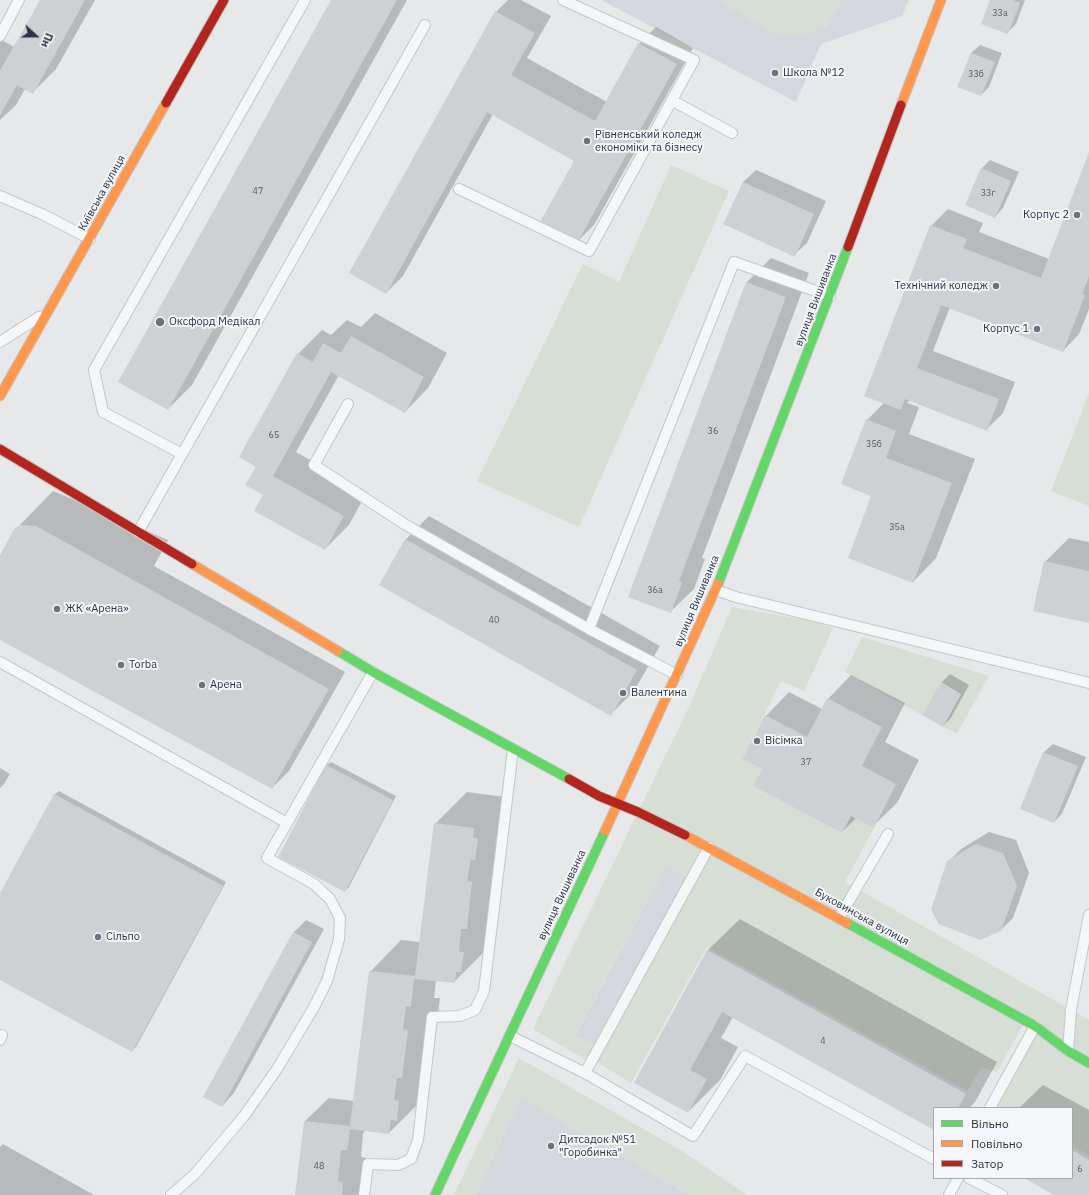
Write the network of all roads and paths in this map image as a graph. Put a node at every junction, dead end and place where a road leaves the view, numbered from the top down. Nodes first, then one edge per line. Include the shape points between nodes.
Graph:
1 (20, 0) edge
2 (224, 0) edge
3 (305, 0) edge
4 (563, 0) edge
5 (941, 0) edge
6 (425, 25) dead end
7 (0, 36) edge
8 (673, 100) junction
9 (732, 133) dead end
10 (459, 189) dead end
11 (0, 196) edge
12 (90, 239) junction
13 (830, 296) junction
14 (49, 310) junction
15 (0, 342) edge
16 (0, 396) edge
17 (348, 404) dead end
18 (0, 449) edge
19 (182, 454) junction
20 (138, 532) junction
21 (716, 590) junction
22 (589, 629) junction
23 (0, 662) edge
24 (373, 672) junction
25 (677, 675) junction
26 (1089, 684) edge
27 (513, 749) junction
28 (618, 804) junction
29 (287, 823) junction
30 (888, 834) dead end
31 (709, 847) junction
32 (1089, 915) edge
33 (839, 918) junction
34 (1034, 1026) junction
35 (510, 1036) junction
36 (1068, 1051) junction
37 (1089, 1063) edge
38 (585, 1073) junction
39 (991, 1107) edge
40 (933, 1158) edge
41 (957, 1179) edge
42 (970, 1179) edge
43 (171, 1195) edge
44 (364, 1195) edge
45 (435, 1195) edge
46 (949, 1195) edge
47 (1002, 1195) edge

1 - 7 lane
2 - 12 street, Київська вулиця
3 - 19 lane via 94,370 103,412
4 - 8 lane via 694,60
5 - 13 street, вулиця Вишиванка
6 - 19 lane
8 - 9 lane
8 - 10 lane via 589,251
11 - 12 lane
12 - 14 street, Київська вулиця
13 - 21 street, вулиця Вишиванка
13 - 22 lane via 734,262
14 - 15 lane
14 - 16 street, Київська вулиця
17 - 22 lane via 314,465 406,526
18 - 20 street, Буковинська вулиця
19 - 20 lane
20 - 24 street, Буковинська вулиця
21 - 25 street, вулиця Вишиванка
21 - 26 lane
22 - 25 lane
23 - 29 lane
24 - 27 street, Буковинська вулиця
24 - 29 lane
25 - 28 street, вулиця Вишиванка
27 - 28 street, Буковинська вулиця
27 - 44 lane via 484,991 475,1010 460,1016 432,1017 418,1140 411,1159 398,1165 368,1164
28 - 31 street, Буковинська вулиця
28 - 35 street, вулиця Вишиванка
29 - 43 lane via 267,858 314,884 330,899 340,918 339,939 327,981 277,1069 244,1116 195,1174
30 - 33 lane
31 - 33 street, Буковинська вулиця
31 - 38 lane
32 - 36 lane via 1071,1010
33 - 34 street, Буковинська вулиця
34 - 36 street, Буковинська вулиця
34 - 39 lane
35 - 38 lane
35 - 45 street, вулиця Вишиванка
36 - 37 street, Буковинська вулиця
38 - 40 lane via 693,1136 745,1056
41 - 46 lane
42 - 47 lane

